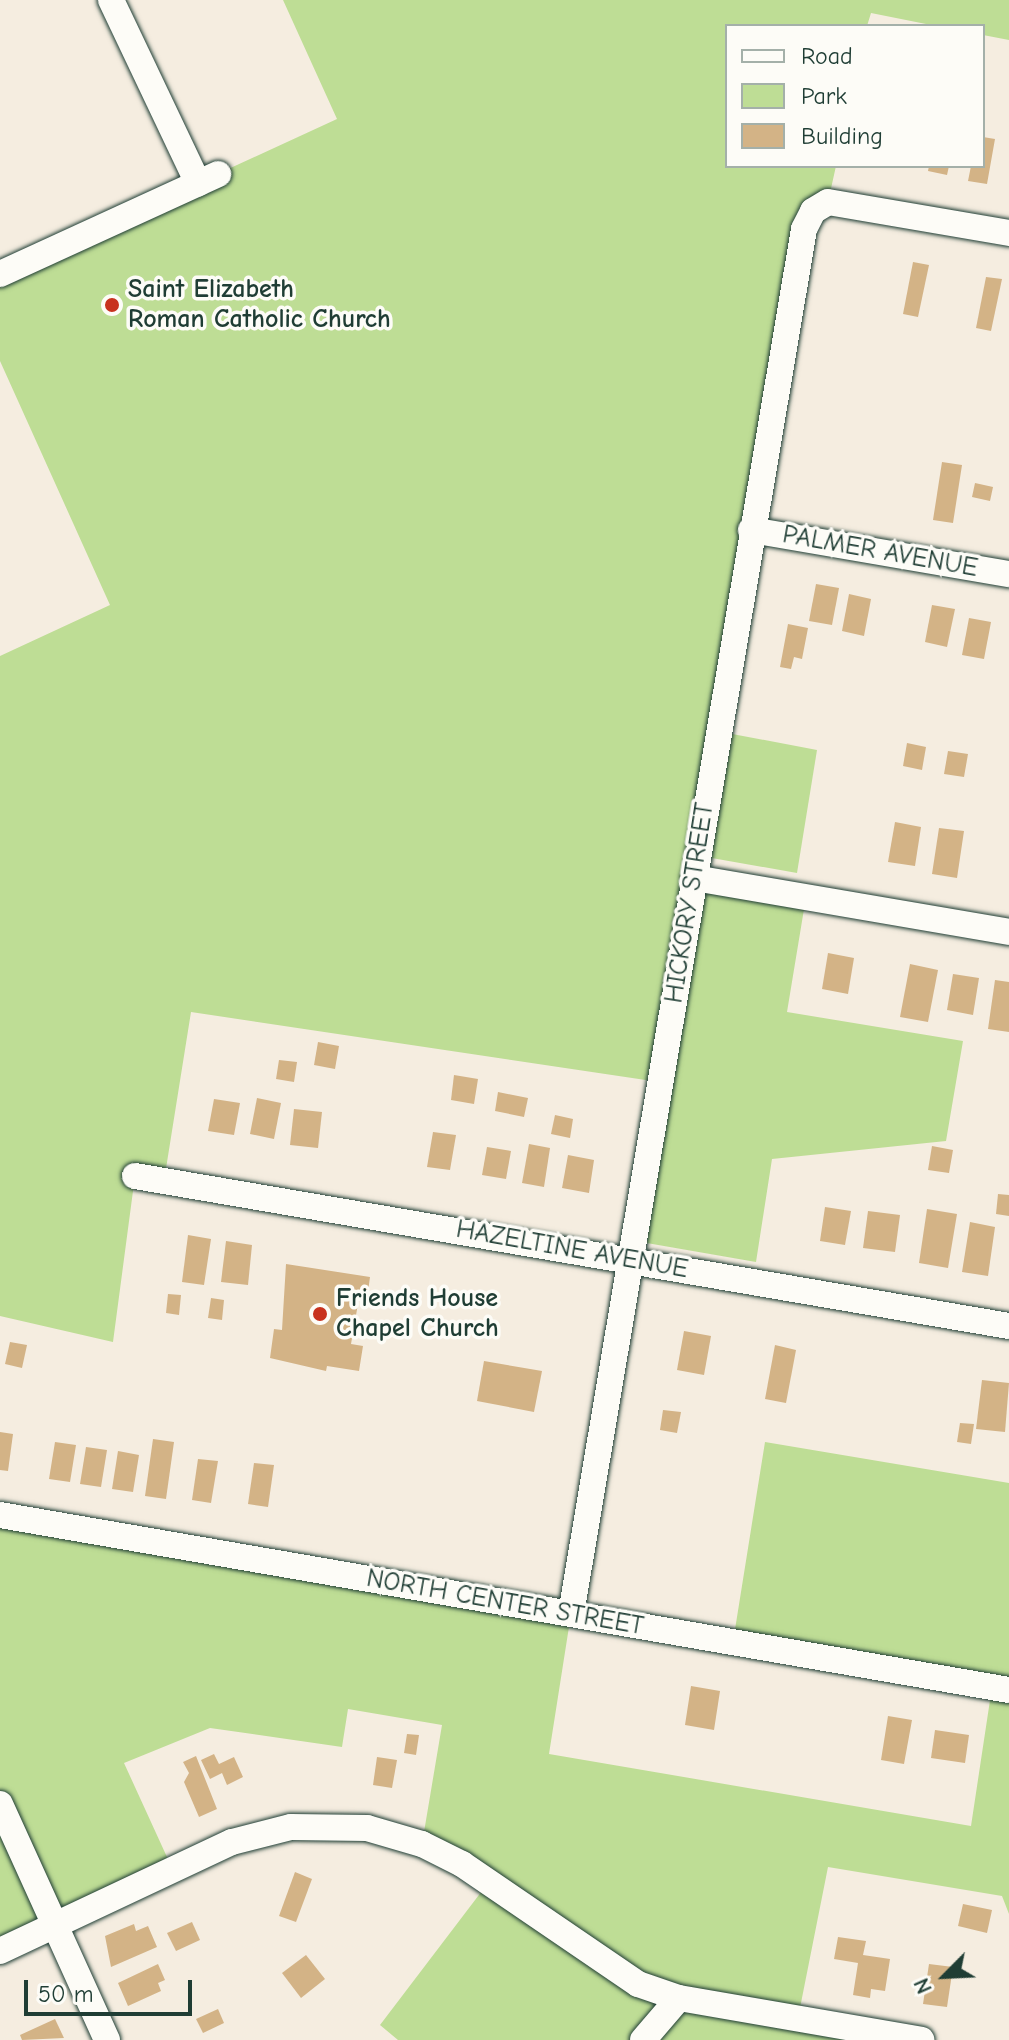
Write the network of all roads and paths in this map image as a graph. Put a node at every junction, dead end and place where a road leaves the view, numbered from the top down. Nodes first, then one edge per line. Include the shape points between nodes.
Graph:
1 (111, 0) edge
2 (1009, 233) edge
3 (0, 274) edge
4 (751, 530) junction
5 (1009, 574) edge
6 (694, 878) junction
7 (1009, 932) edge
8 (135, 1176) dead end
9 (630, 1260) junction
10 (1009, 1326) edge
11 (0, 1515) edge
12 (571, 1614) junction
13 (1009, 1690) edge
14 (0, 1804) edge
15 (55, 1925) junction
16 (0, 1951) edge
17 (679, 1998) junction
18 (107, 2040) edge
19 (643, 2040) edge
20 (921, 2040) edge

1 - 3 street via 208,178
2 - 4 street, HICKORY STREET via 828,202 813,211 798,250
4 - 5 street, PALMER AVENUE
4 - 6 street, HICKORY STREET
6 - 7 street
6 - 9 street, HICKORY STREET
8 - 9 street, HAZELTINE AVENUE
9 - 10 street, HAZELTINE AVENUE
9 - 12 street, HICKORY STREET
11 - 12 street, NORTH CENTER STREET
12 - 13 street, NORTH CENTER STREET
14 - 15 street
15 - 16 street
15 - 17 street via 232,1842 291,1827 367,1828 422,1844 462,1864 622,1975
15 - 18 street
17 - 19 street
17 - 20 street

